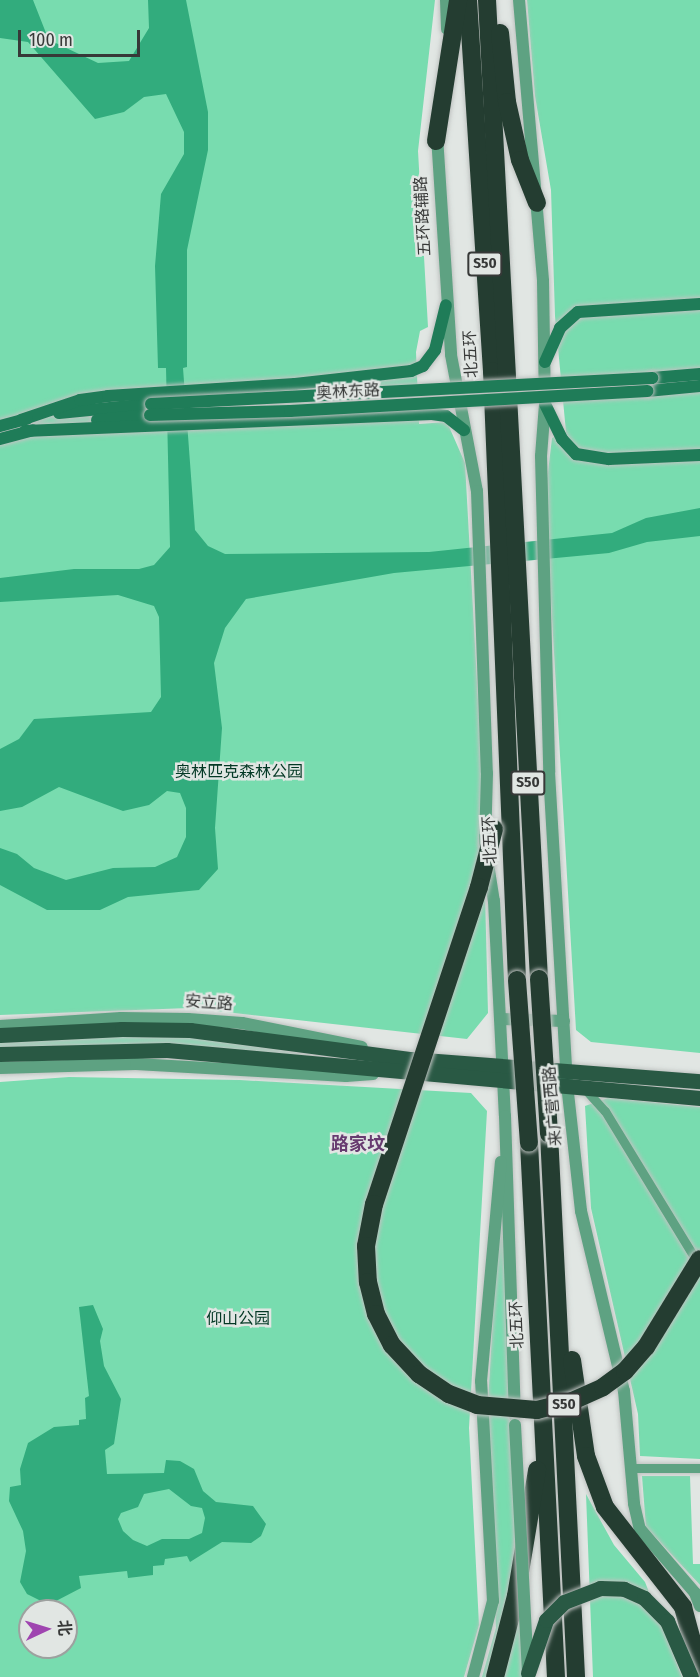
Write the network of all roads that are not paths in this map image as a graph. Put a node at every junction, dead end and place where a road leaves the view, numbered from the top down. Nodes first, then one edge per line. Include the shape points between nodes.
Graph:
1 (446, 0) edge
2 (458, 0) edge
3 (468, 0) edge
4 (487, 0) edge
5 (496, 0) edge
6 (519, 0) edge
7 (436, 141) junction
8 (537, 203) junction
9 (700, 304) edge
10 (446, 305) junction
11 (546, 362) junction
12 (403, 372) junction
13 (700, 374) edge
14 (700, 386) edge
15 (545, 404) junction
16 (153, 408) junction
17 (397, 417) junction
18 (0, 426) edge
19 (23, 426) junction
20 (464, 430) junction
21 (0, 439) edge
22 (700, 455) edge
23 (505, 527) junction
24 (508, 588) junction
25 (505, 756) junction
26 (501, 1019) junction
27 (564, 1021) junction
28 (0, 1026) edge
29 (0, 1035) edge
30 (0, 1054) edge
31 (411, 1065) junction
32 (0, 1068) edge
33 (503, 1071) junction
34 (572, 1080) junction
35 (700, 1081) edge
36 (700, 1098) edge
37 (505, 1116) junction
38 (700, 1259) edge
39 (558, 1263) junction
40 (700, 1267) edge
41 (543, 1436) junction
42 (630, 1468) junction
43 (700, 1468) edge
44 (700, 1606) edge
45 (528, 1675) edge
46 (473, 1677) edge
47 (495, 1677) edge
48 (555, 1677) edge
49 (576, 1677) edge
50 (691, 1677) edge
51 (696, 1677) edge

1 - 7 street, 五环路辅路 via 448,33
2 - 7 highway
3 - 23 highway, 北五环 / S50
4 - 23 highway, 北五环 / S50
5 - 8 highway via 507,102 520,160
6 - 8 street, 来广营西路
7 - 10 street, 五环路辅路
8 - 11 street, 来广营西路
9 - 11 main road via 578,312 560,328
10 - 12 main road via 435,350 423,366
10 - 20 street, 五环路辅路
11 - 15 street, 来广营西路
12 - 16 main road via 192,390
12 - 17 main road via 406,407
13 - 16 main road, 奥林东路, bridge
14 - 16 main road, 奥林东路, bridge via 290,411
15 - 22 main road via 562,439 576,454 609,459
15 - 27 street, 来广营西路 via 541,456 549,772
16 - 17 main road via 189,422
16 - 19 main road
16 - 19 main road, 奥林东路 via 71,410
17 - 20 main road via 446,416
18 - 19 main road, 奥林东路
19 - 21 main road, 奥林东路
20 - 26 street, 五环路辅路 via 477,491 487,773 484,839 494,901
23 - 24 highway, 北五环 / S50
24 - 25 highway, 北五环 / S50
24 - 39 highway, 北五环 / S50, bridge
25 - 38 highway, bridge via 494,829 479,887 374,1204 366,1246 368,1282 376,1314 392,1345 419,1374 449,1394 477,1405 537,1410 570,1402 603,1387 624,1371 646,1347
25 - 41 highway, 北五环 / S50, bridge via 530,1143
26 - 27 street
26 - 33 street, 五环路辅路
27 - 34 street, 来广营西路
28 - 31 street, 安立路 via 121,1018 188,1019 297,1033
29 - 31 main road, 安立路 via 190,1030
30 - 31 main road, 安立路 via 167,1050
31 - 32 street, 安立路 via 346,1076 175,1065
31 - 33 main road, 安立路
33 - 34 main road, 安立路
33 - 37 street, 五环路辅路
34 - 35 main road, 安立路
34 - 36 main road, 安立路
34 - 40 street via 605,1111
34 - 42 street, 来广营西路 via 580,1211 624,1391
37 - 45 street, bridge
37 - 46 street via 481,1381 493,1601
39 - 49 highway, 北五环 / S50
39 - 51 highway via 586,1456 604,1507 683,1607
41 - 47 highway via 516,1596
41 - 48 highway, 北五环 / S50
42 - 43 street
42 - 44 street, 来广营西路 via 640,1529 695,1593
45 - 50 main road, bridge via 546,1620 564,1602 600,1588 624,1589 652,1605 667,1621

